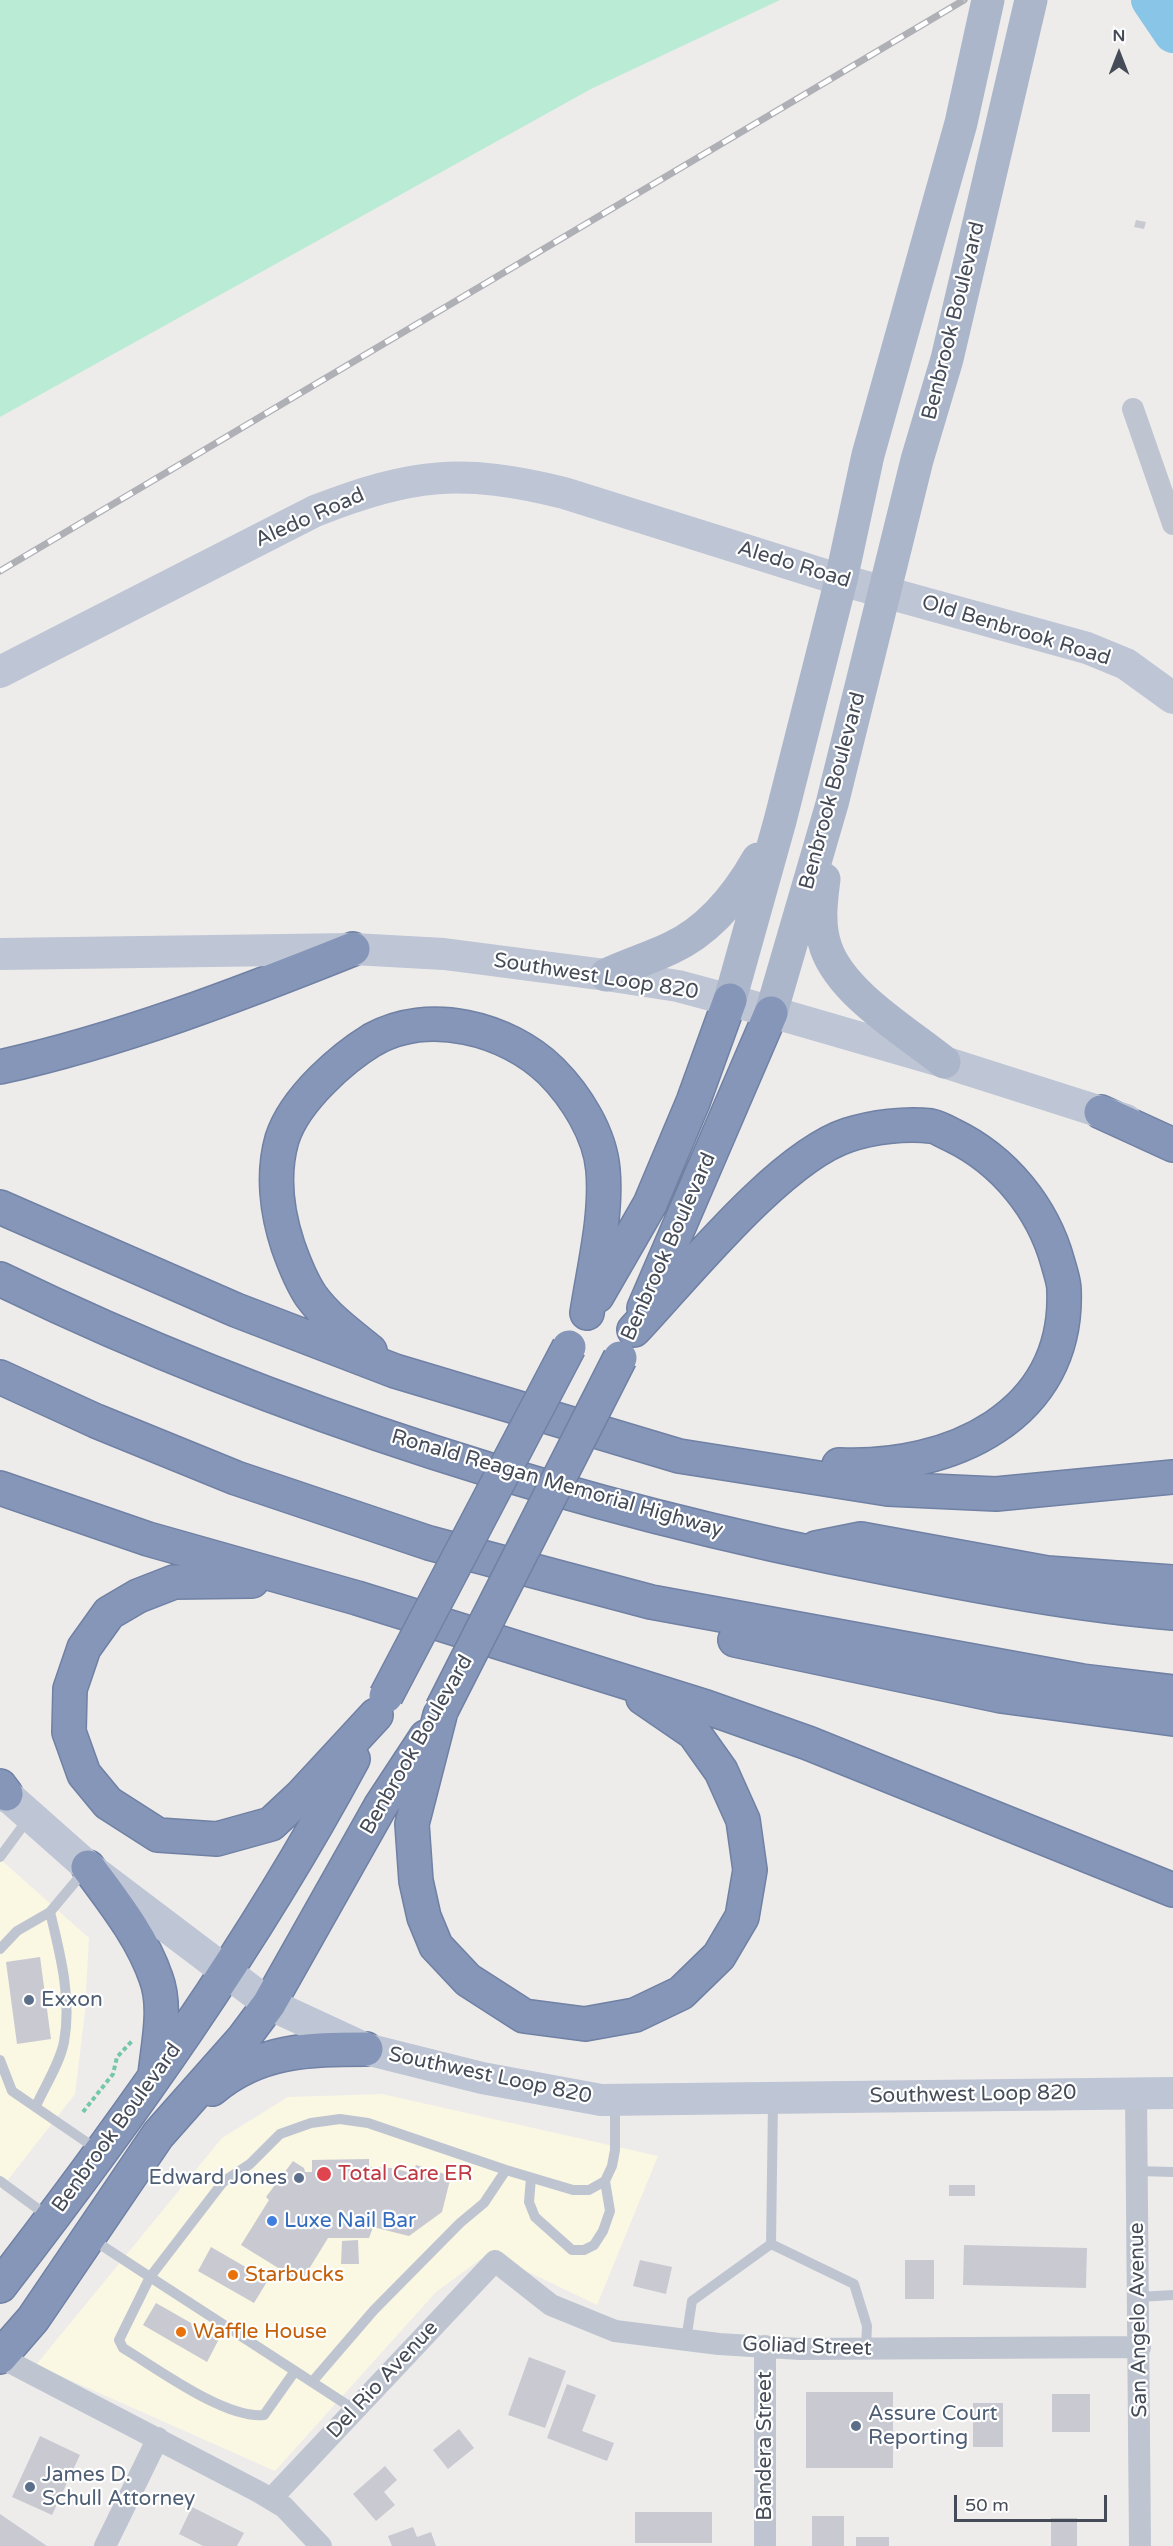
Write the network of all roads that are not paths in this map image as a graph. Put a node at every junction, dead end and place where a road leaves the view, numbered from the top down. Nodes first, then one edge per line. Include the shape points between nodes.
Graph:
1 (988, 0) edge
2 (1031, 0) edge
3 (1132, 409) dead end
4 (1173, 524) edge
5 (841, 580) junction
6 (885, 592) junction
7 (0, 672) edge
8 (1173, 698) edge
9 (832, 804) junction
10 (780, 821) junction
11 (353, 949) junction
12 (0, 954) edge
13 (606, 975) junction
14 (730, 1000) junction
15 (771, 1013) junction
16 (944, 1062) junction
17 (0, 1067) edge
18 (1101, 1112) junction
19 (1173, 1134) edge
20 (1173, 1145) edge
21 (0, 1207) edge
22 (0, 1279) edge
23 (587, 1313) junction
24 (627, 1344) junction
25 (395, 1371) junction
26 (0, 1377) edge
27 (718, 1464) junction
28 (1173, 1477) edge
29 (0, 1488) edge
30 (798, 1551) junction
31 (288, 1580) junction
32 (1173, 1582) edge
33 (651, 1602) junction
34 (1173, 1613) edge
35 (622, 1683) junction
36 (1173, 1692) edge
37 (381, 1706) junction
38 (441, 1712) junction
39 (1173, 1719) edge
40 (2, 1790) edge
41 (31, 1816) junction
42 (0, 1857) edge
43 (88, 1866) junction
44 (1173, 1890) edge
45 (50, 1912) junction
46 (0, 1948) edge
47 (225, 1972) junction
48 (269, 2004) junction
49 (366, 2049) junction
50 (0, 2060) edge
51 (154, 2080) junction
52 (1136, 2093) junction
53 (1173, 2093) edge
54 (773, 2098) junction
55 (615, 2099) junction
56 (36, 2106) junction
57 (158, 2135) junction
58 (100, 2152) junction
59 (506, 2170) junction
60 (1137, 2171) junction
61 (1173, 2172) edge
62 (531, 2178) junction
63 (0, 2181) edge
64 (605, 2181) junction
65 (52, 2219) junction
66 (89, 2237) junction
67 (771, 2244) junction
68 (495, 2261) joint
69 (150, 2277) junction
70 (0, 2286) edge
71 (1173, 2295) edge
72 (1139, 2296) junction
73 (686, 2340) junction
74 (765, 2346) junction
75 (1140, 2347) junction
76 (866, 2349) junction
77 (0, 2357) edge
78 (295, 2371) junction
79 (312, 2382) junction
80 (355, 2410) junction
81 (158, 2438) junction
82 (271, 2499) junction
83 (105, 2546) edge
84 (321, 2546) edge
85 (765, 2546) edge
86 (1140, 2546) edge

1 - 5 main road, Benbrook Boulevard via 961,123 868,455
2 - 6 main road, Benbrook Boulevard via 946,359
3 - 4 street
5 - 6 main road, Aledo Road
5 - 7 main road, Aledo Road via 564,493 521,482 450,476 403,482 315,511
5 - 10 main road, Benbrook Boulevard
6 - 8 main road, Old Benbrook Road via 1087,648 1126,664
6 - 9 main road, Benbrook Boulevard
9 - 15 main road, Benbrook Boulevard
9 - 16 main road via 821,910 832,962 856,992
10 - 13 main road via 741,890 706,925 674,947
10 - 14 main road, Benbrook Boulevard
11 - 12 main road, Southwest Loop 820
11 - 13 main road, Southwest Loop 820 via 444,954
11 - 17 highway via 267,983 65,1052
13 - 14 main road, Southwest Loop 820 via 678,986
14 - 15 main road, Southwest Loop 820
14 - 23 highway, Benbrook Boulevard via 650,1204
15 - 16 main road, Southwest Loop 820
15 - 24 highway, Benbrook Boulevard
16 - 18 main road, Southwest Loop 820
18 - 19 main road, Southwest Loop 820
18 - 20 highway
21 - 25 highway via 236,1310
22 - 30 highway, Ronald Reagan Memorial Highway via 220,1376 306,1408 632,1511
23 - 25 highway via 601,1220 603,1169 591,1126 568,1088 539,1059 502,1037 457,1026 413,1027 373,1040 335,1067 304,1099 282,1139 276,1188 281,1225 310,1295 335,1324
23 - 37 highway, Benbrook Boulevard, bridge
24 - 27 highway via 767,1190 807,1157 848,1135 899,1125 933,1126 968,1143 1009,1175 1032,1204 1053,1245 1064,1289 1060,1332 1048,1368 1004,1421 970,1443 933,1457 881,1465 764,1459
24 - 38 highway, Benbrook Boulevard, bridge
25 - 27 highway
26 - 33 highway via 236,1478 429,1543
27 - 28 highway via 888,1488 996,1494
29 - 31 highway via 148,1539
30 - 32 highway via 861,1539 1047,1573
30 - 34 highway, Ronald Reagan Memorial Highway via 1019,1594
31 - 35 highway via 357,1598
31 - 37 highway via 174,1582 109,1613 84,1648 70,1689 69,1732 84,1774 108,1803 158,1835 217,1839 271,1824 301,1797
33 - 36 highway via 1083,1681
33 - 39 highway via 680,1629 1001,1696
35 - 38 highway via 694,1733 721,1771 743,1820 750,1870 742,1917 719,1956 681,1993 635,2015 585,2024 524,2016 468,1980 436,1946 416,1881 412,1824
35 - 44 highway via 808,1743
37 - 47 highway, Benbrook Boulevard via 283,1881
38 - 48 highway, Benbrook Boulevard via 380,1807
40 - 41 main road, Southwest Loop 820
41 - 42 lane
41 - 43 main road, Southwest Loop 820
43 - 45 lane
43 - 47 main road, Southwest Loop 820
43 - 51 highway via 132,1929 157,1979 161,2013
45 - 46 lane via 17,1931
45 - 56 lane via 66,2004 64,2043
47 - 48 main road, Southwest Loop 820
47 - 51 highway, Benbrook Boulevard
48 - 49 main road, Southwest Loop 820
48 - 57 highway, Benbrook Boulevard
49 - 55 main road, Southwest Loop 820 via 482,2078 601,2100
49 - 57 highway via 308,2049 231,2074
50 - 56 lane via 12,2091
51 - 58 highway, Benbrook Boulevard
52 - 53 main road, Southwest Loop 820
52 - 54 main road, Southwest Loop 820
52 - 60 street, San Angelo Avenue
54 - 55 main road, Southwest Loop 820
54 - 67 lane
55 - 64 lane via 615,2150
56 - 58 lane
57 - 66 highway, Benbrook Boulevard
58 - 65 highway, Benbrook Boulevard
59 - 62 lane
59 - 69 lane via 368,2122 311,2122 280,2134 250,2164 223,2182
59 - 79 lane via 484,2203 381,2302
60 - 61 lane
60 - 72 street, San Angelo Avenue
62 - 64 lane via 573,2190 589,2190
62 - 64 lane via 529,2202 535,2217 572,2250 594,2245 603,2231 610,2211
63 - 65 lane
65 - 70 highway, Benbrook Boulevard
66 - 69 lane
66 - 77 highway, Benbrook Boulevard via 33,2319
67 - 73 lane via 692,2301
67 - 76 lane via 854,2284 867,2326
68 - 73 street, Goliad Street via 551,2305 615,2331
68 - 80 street, Del Rio Avenue
69 - 78 lane
69 - 78 lane via 121,2332 123,2348 227,2409 249,2416 264,2415
71 - 72 lane
72 - 75 street, San Angelo Avenue
73 - 74 street, Goliad Street
74 - 76 street, Goliad Street
74 - 85 street, Bandera Street
75 - 76 street, Goliad Street
75 - 86 street, San Angelo Avenue
77 - 81 street
78 - 79 lane
79 - 80 lane
80 - 82 street, Del Rio Avenue
81 - 82 street
81 - 83 street
82 - 84 street via 284,2507

